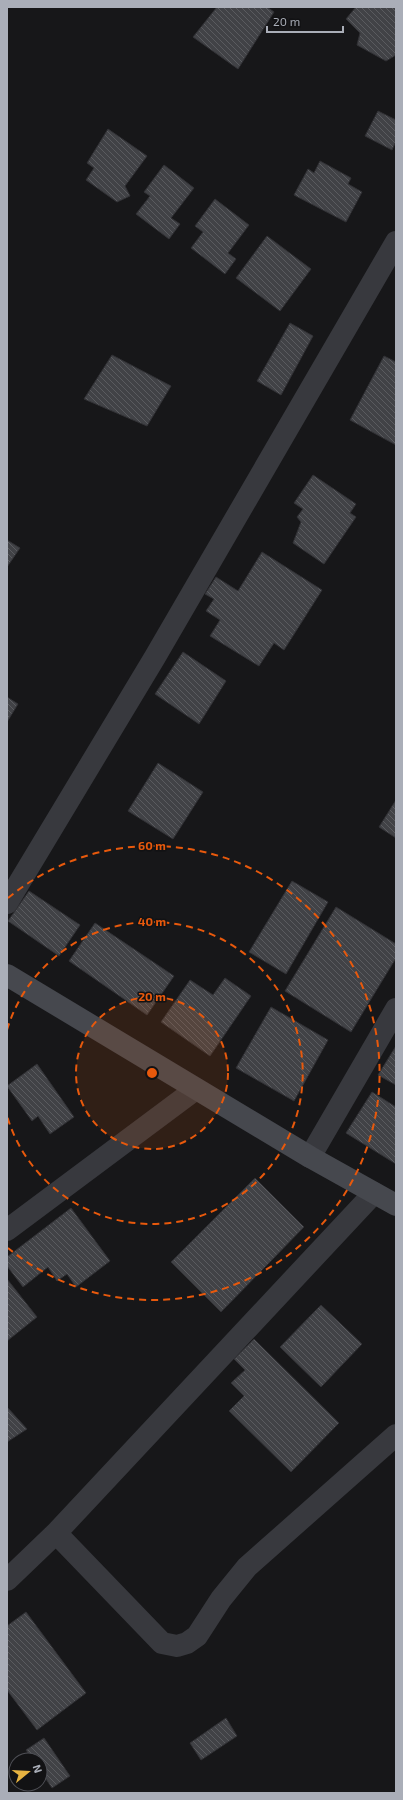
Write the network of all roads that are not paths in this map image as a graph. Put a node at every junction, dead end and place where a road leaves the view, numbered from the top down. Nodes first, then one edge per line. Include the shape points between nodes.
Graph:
1 (396, 242) edge
2 (7, 904) edge
3 (7, 975) edge
4 (396, 1009) edge
5 (196, 1089) junction
6 (310, 1157) junction
7 (374, 1193) junction
8 (396, 1206) edge
9 (7, 1230) edge
10 (396, 1435) edge
11 (56, 1533) junction
12 (7, 1580) edge

1 - 2 street via 155,657
3 - 5 main road
4 - 6 street
5 - 6 main road
5 - 9 street
6 - 7 main road
7 - 8 main road
7 - 11 street
10 - 11 street via 247,1566 197,1636 187,1644 178,1646 162,1643
11 - 12 street

